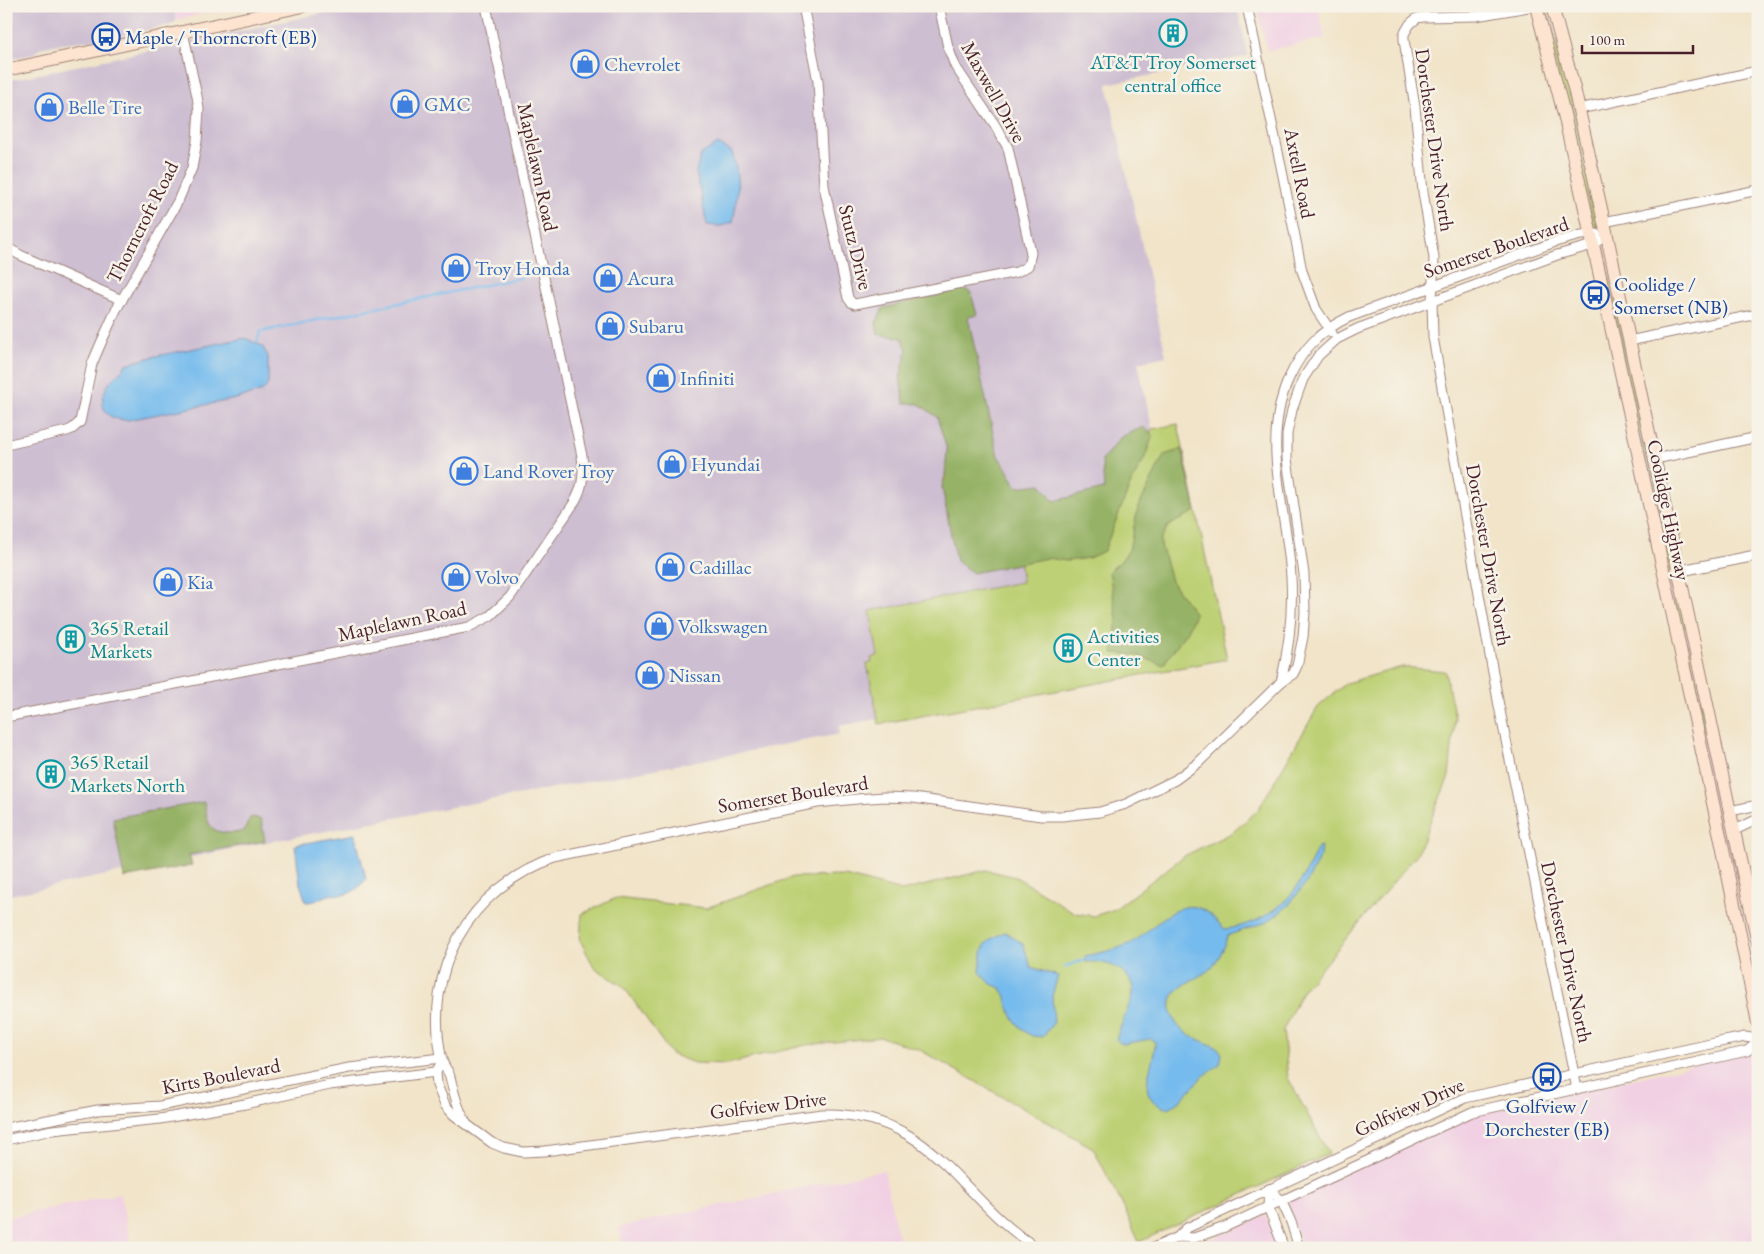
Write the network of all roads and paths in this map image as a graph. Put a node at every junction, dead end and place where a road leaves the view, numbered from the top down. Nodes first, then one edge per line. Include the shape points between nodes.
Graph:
1 (302, 6) edge
2 (486, 6) edge
3 (803, 6) edge
4 (939, 6) edge
5 (1247, 6) edge
6 (1535, 6) edge
7 (1552, 6) edge
8 (183, 32) junction
9 (6, 70) edge
10 (1758, 71) edge
11 (1579, 109) junction
12 (1758, 190) edge
13 (1605, 228) junction
14 (1592, 240) junction
15 (6, 247) edge
16 (1031, 253) joint
17 (1432, 287) junction
18 (122, 300) junction
19 (1432, 301) junction
20 (1758, 314) edge
21 (1329, 328) junction
22 (1337, 339) junction
23 (1629, 341) junction
24 (1758, 437) edge
25 (6, 445) edge
26 (1655, 459) junction
27 (1758, 555) edge
28 (1678, 571) junction
29 (1678, 638) junction
30 (1694, 640) junction
31 (1281, 682) junction
32 (6, 717) edge
33 (1758, 805) edge
34 (1730, 811) junction
35 (1758, 819) edge
36 (1735, 830) junction
37 (1733, 900) junction
38 (1750, 904) junction
39 (1758, 943) edge
40 (1758, 1023) edge
41 (1758, 1041) edge
42 (442, 1060) junction
43 (436, 1072) junction
44 (1575, 1075) junction
45 (1577, 1089) junction
46 (466, 1123) junction
47 (6, 1128) edge
48 (6, 1140) edge
49 (1269, 1189) junction
50 (1281, 1200) junction
51 (1268, 1207) junction
52 (1178, 1237) junction
53 (1037, 1248) edge
54 (1153, 1248) edge
55 (1284, 1248) edge
56 (1300, 1248) edge

1 - 8 main road
2 - 32 street, Maplelawn Road via 582,456 582,484 566,516 510,597 490,616 469,627
3 - 16 street, Stutz Drive via 818,81 824,186 851,302 859,304 1017,272 1028,266
4 - 16 street, Maxwell Drive via 955,66 1008,148
5 - 21 street, Axtell Road via 1302,271 1310,297
6 - 14 main road, Coolidge Highway via 1562,105
6 - 17 street, Dorchester Drive North via 1476,16 1417,18 1406,28 1404,40 1433,248
7 - 11 main road, Coolidge Highway
8 - 9 main road
8 - 18 street, Thorncroft Road via 198,96 196,151 178,201
10 - 11 street
11 - 13 main road, Coolidge Highway
12 - 13 street, Somerset Boulevard
13 - 14 street, Somerset Boulevard
13 - 23 main road, Coolidge Highway
14 - 17 street, Somerset Boulevard via 1555,242
14 - 19 street, Somerset Boulevard
14 - 29 main road, Coolidge Highway
15 - 18 street
17 - 19 street, Dorchester Drive North
17 - 21 street, Somerset Boulevard via 1349,317
18 - 25 street, Thorncroft Road via 92,364 80,422 72,430
19 - 22 street, Somerset Boulevard
19 - 44 street, Dorchester Drive North via 1433,337 1477,590
20 - 23 street
21 - 22 street, Axtell Road
21 - 31 street, Somerset Boulevard via 1303,351 1278,410 1274,455 1291,575 1289,639
22 - 31 street, Somerset Boulevard via 1309,367 1292,410 1288,434 1287,459 1304,574 1305,612 1297,666 1293,674
23 - 26 main road, Coolidge Highway
24 - 26 street
26 - 28 main road, Coolidge Highway
27 - 28 street
28 - 30 main road, Coolidge Highway
29 - 30 main road via 1686,636
29 - 37 main road, Coolidge Highway
30 - 34 main road, Coolidge Highway
31 - 42 street, Somerset Boulevard via 1204,757 1175,780 1126,804 1100,812 1041,816 913,798 857,798 817,803 568,854 540,863 511,878 490,895 457,938 439,992 438,1029
33 - 34 street
34 - 36 main road, Coolidge Highway
35 - 36 street
36 - 38 main road, Coolidge Highway
37 - 38 main road via 1742,908
37 - 40 main road, Coolidge Highway
38 - 39 main road, Coolidge Highway
41 - 44 street, Golfview Drive via 1744,1037
41 - 45 street, Golfview Drive via 1747,1051
42 - 43 street
42 - 46 street, Golfview Drive
42 - 47 street, Kirts Boulevard via 348,1068 160,1106 98,1110
43 - 46 street, Golfview Drive via 445,1105
43 - 48 street, Kirts Boulevard via 330,1085 160,1119 52,1130
44 - 45 street, Dorchester Drive North
44 - 49 street, Golfview Drive via 1465,1098
45 - 50 street, Golfview Drive via 1467,1114
46 - 53 street, Golfview Drive via 492,1143 512,1150 534,1152 822,1114 862,1116 909,1134 936,1155 1018,1236
49 - 50 street
49 - 51 street
49 - 52 street, Golfview Drive via 1187,1228
50 - 51 street, Golfview Drive
50 - 56 street
51 - 52 street, Golfview Drive via 1194,1238
51 - 55 street
52 - 54 street, Golfview Drive

